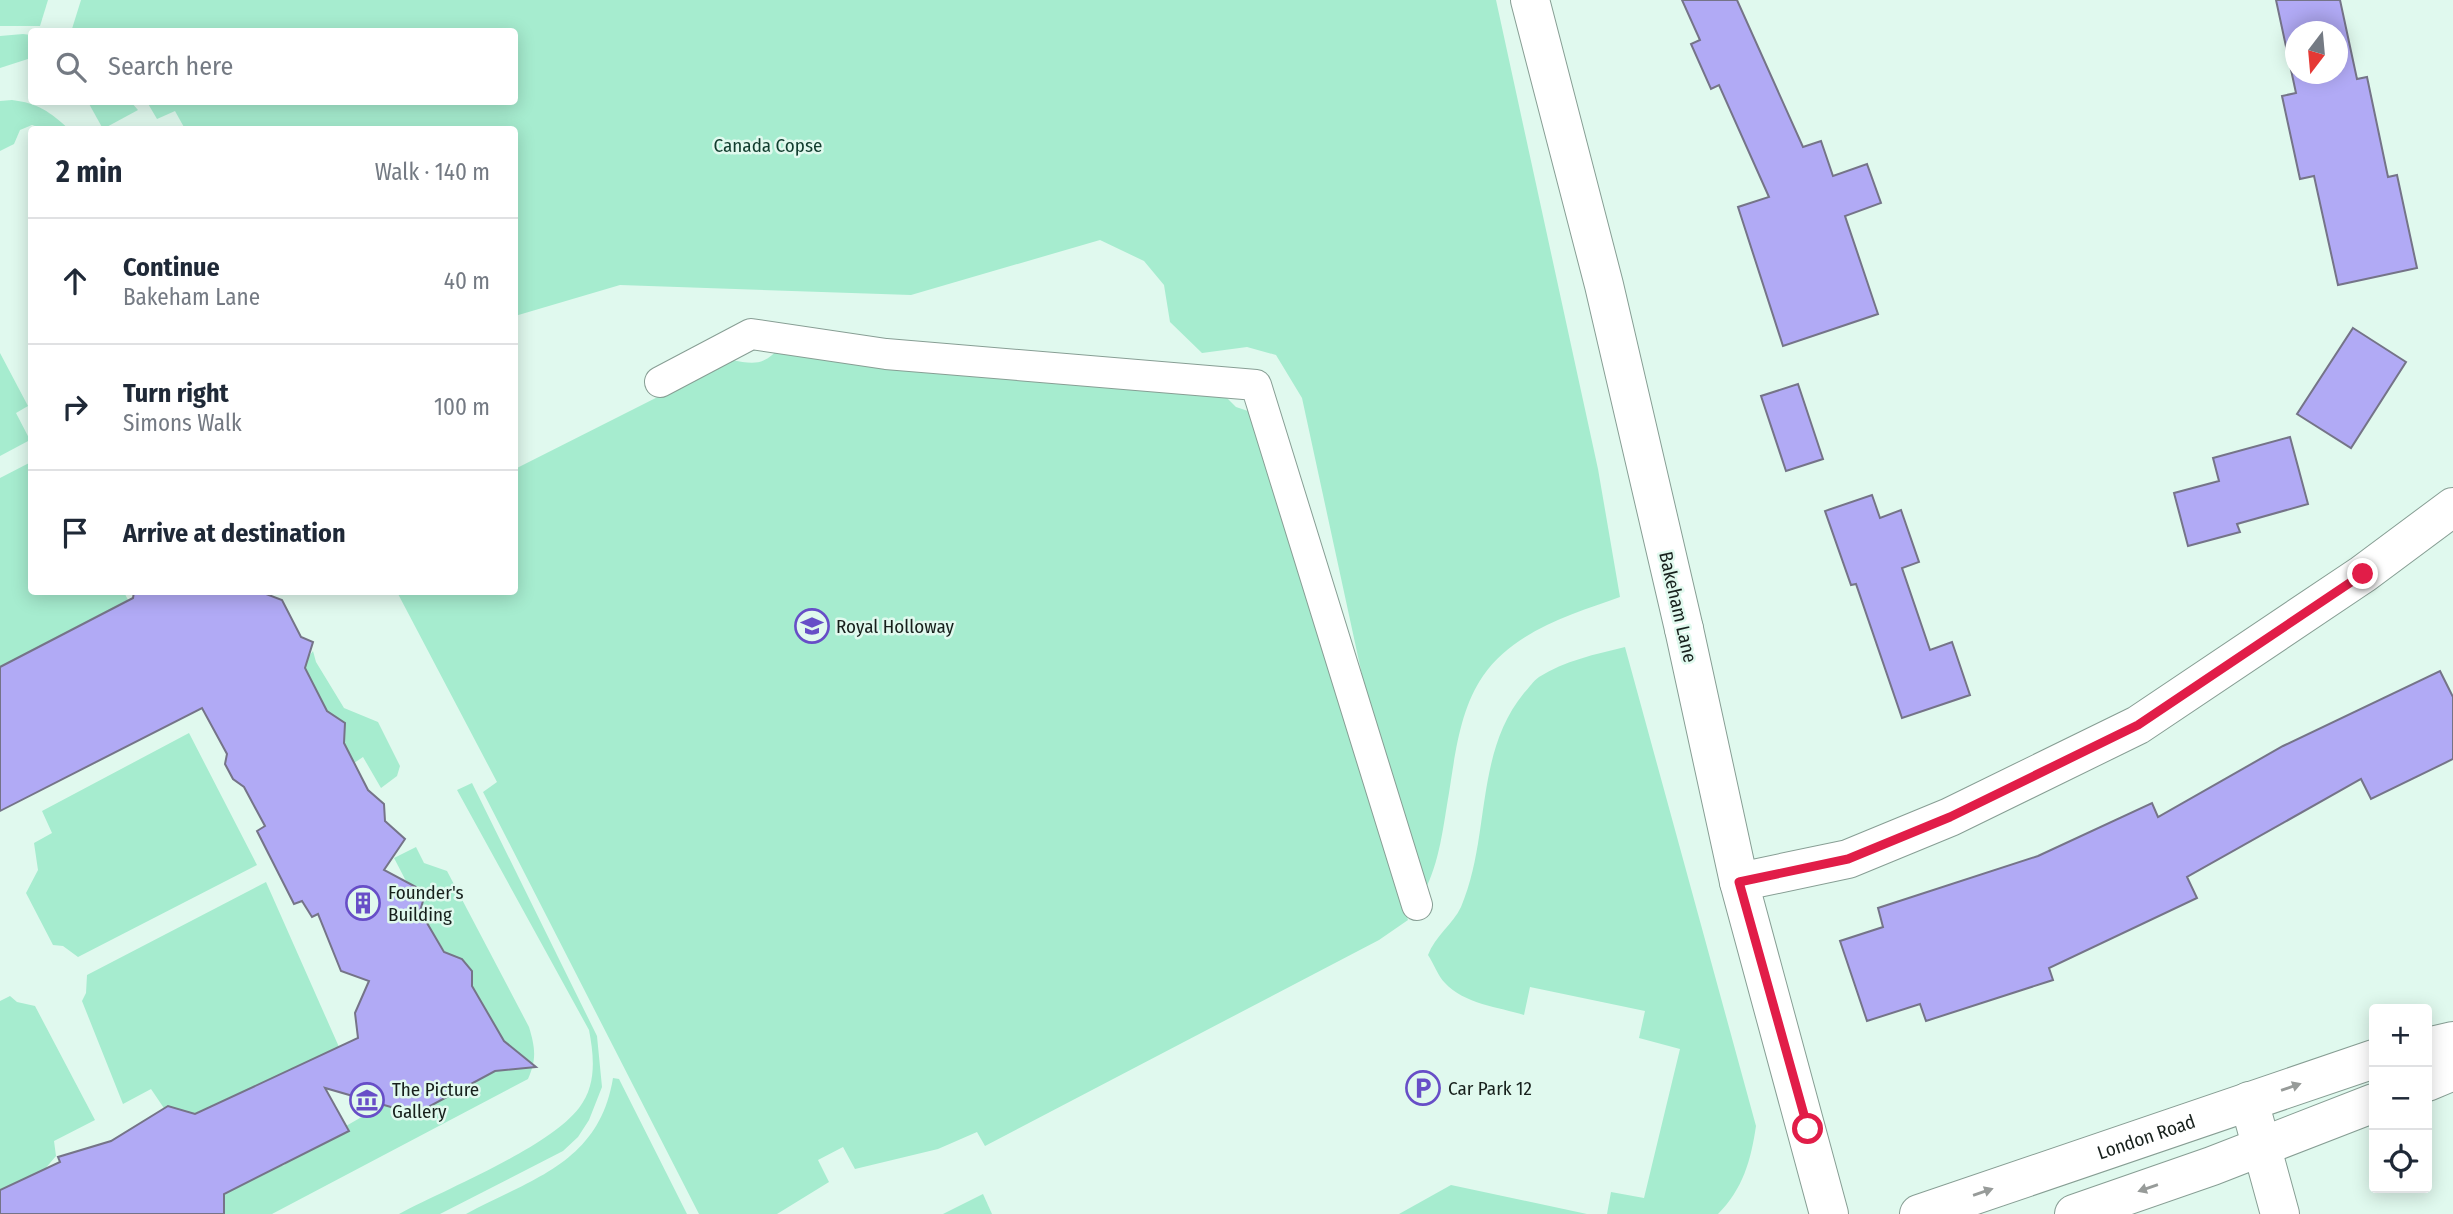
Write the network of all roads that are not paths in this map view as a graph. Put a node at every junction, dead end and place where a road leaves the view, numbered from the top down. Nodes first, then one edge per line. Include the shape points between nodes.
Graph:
1 (1530, 0) edge
2 (660, 382) dead end
3 (2453, 507) edge
4 (1739, 882) junction
5 (1417, 905) dead end
6 (2453, 1041) edge
7 (2432, 1046) edge
8 (2369, 1061) edge
9 (2453, 1071) edge
10 (2432, 1080) edge
11 (2249, 1101) junction
12 (2369, 1105) edge
13 (2262, 1146) junction
14 (1829, 1214) edge
15 (1919, 1214) edge
16 (2074, 1214) edge
17 (2280, 1214) edge

1 - 4 street, Bakeham Lane via 1604,285
2 - 5 street via 751,334 886,354 1256,385
3 - 4 street via 2363,574 2138,725 1950,817 1848,859
4 - 14 street, Bakeham Lane
6 - 7 street
11 -> 8 street, London Road
9 - 10 street
11 - 13 street
15 -> 11 street, London Road
12 - 13 street
13 -> 16 street
13 - 17 street

